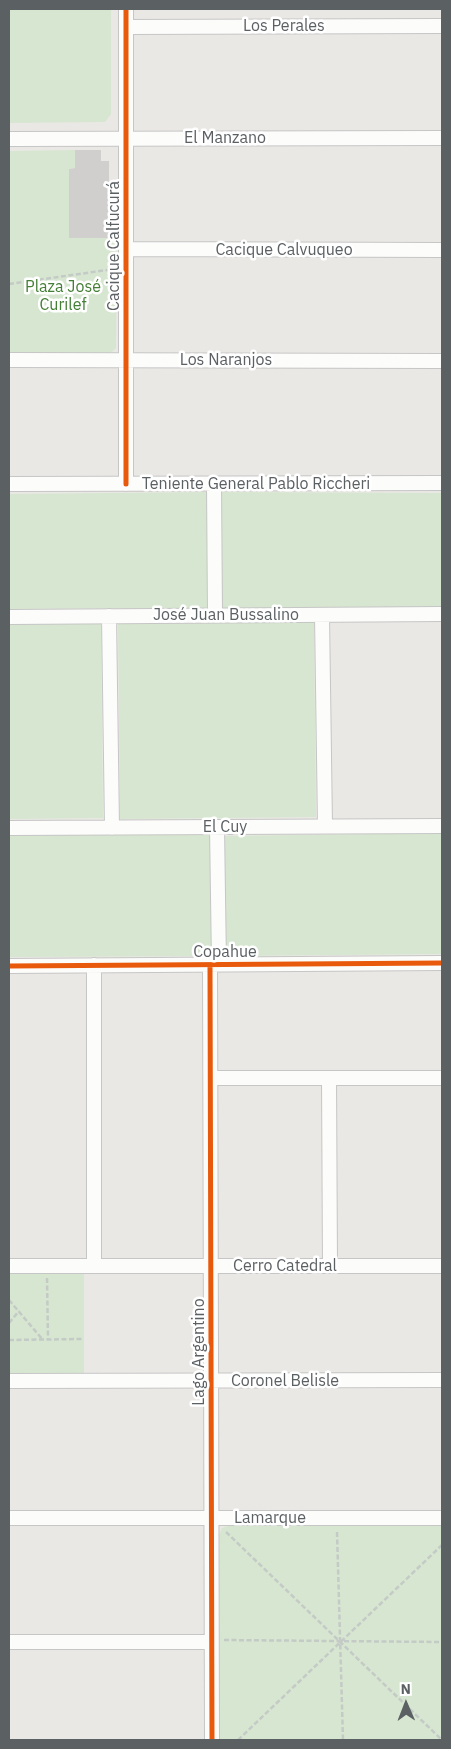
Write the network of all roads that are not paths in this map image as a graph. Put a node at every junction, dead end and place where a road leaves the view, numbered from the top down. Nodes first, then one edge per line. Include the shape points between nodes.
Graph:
1 (126, 9) edge
2 (126, 26) junction
3 (442, 26) edge
4 (126, 138) junction
5 (442, 138) edge
6 (9, 139) edge
7 (126, 249) junction
8 (442, 250) edge
9 (9, 360) edge
10 (126, 360) junction
11 (442, 361) edge
12 (442, 483) edge
13 (9, 484) edge
14 (126, 484) junction
15 (214, 484) junction
16 (442, 614) edge
17 (215, 615) junction
18 (322, 615) junction
19 (109, 616) junction
20 (9, 617) edge
21 (325, 826) junction
22 (442, 826) edge
23 (217, 827) junction
24 (9, 828) edge
25 (112, 828) junction
26 (442, 963) edge
27 (214, 964) junction
28 (94, 965) junction
29 (9, 966) edge
30 (210, 1078) junction
31 (329, 1078) junction
32 (442, 1078) edge
33 (9, 1266) edge
34 (94, 1266) junction
35 (211, 1266) junction
36 (330, 1266) junction
37 (442, 1266) edge
38 (442, 1380) edge
39 (211, 1381) junction
40 (9, 1382) edge
41 (9, 1518) edge
42 (211, 1518) junction
43 (442, 1518) edge
44 (217, 1641) junction
45 (9, 1642) edge
46 (212, 1740) edge

1 - 2 street, Cacique Calfucurá
2 - 3 street, Los Perales
2 - 4 street, Cacique Calfucurá
4 - 5 street, El Manzano
4 - 6 street, El Manzano
4 - 7 street, Cacique Calfucurá
7 - 8 street, Cacique Calvuqueo
7 - 10 street, Cacique Calfucurá
9 - 10 street, Los Naranjos
10 - 11 street, Los Naranjos
10 - 14 street, Cacique Calfucurá
12 - 15 street, Teniente General Pablo Riccheri
13 - 14 street, Teniente General Pablo Riccheri
14 - 15 street, Teniente General Pablo Riccheri
15 - 17 street
16 - 18 street, José Juan Bussalino
17 - 18 street, José Juan Bussalino
17 - 19 street, José Juan Bussalino
18 - 21 street
19 - 20 street, José Juan Bussalino
19 - 25 street
21 - 22 street, El Cuy
21 - 23 street, El Cuy
23 - 25 street, El Cuy
23 - 27 street, Lago Argentino
24 - 25 street, El Cuy
26 - 27 street, Copahue
27 - 28 street, Copahue
27 - 30 street, Lago Argentino
28 - 29 street, Copahue
28 - 34 street
30 - 31 street
30 - 35 street, Lago Argentino
31 - 32 street
31 - 36 street
33 - 34 street, Cerro Catedral
34 - 35 street, Cerro Catedral
35 - 36 street, Cerro Catedral
35 - 39 street, Lago Argentino
36 - 37 street, Cerro Catedral
38 - 39 street, Coronel Belisle
39 - 40 street, Coronel Belisle
39 - 42 street, Lago Argentino
41 - 42 street, Lamarque
42 - 43 street, Lamarque
42 - 44 street, Lago Argentino
44 - 45 street
44 - 46 street, Lago Argentino

